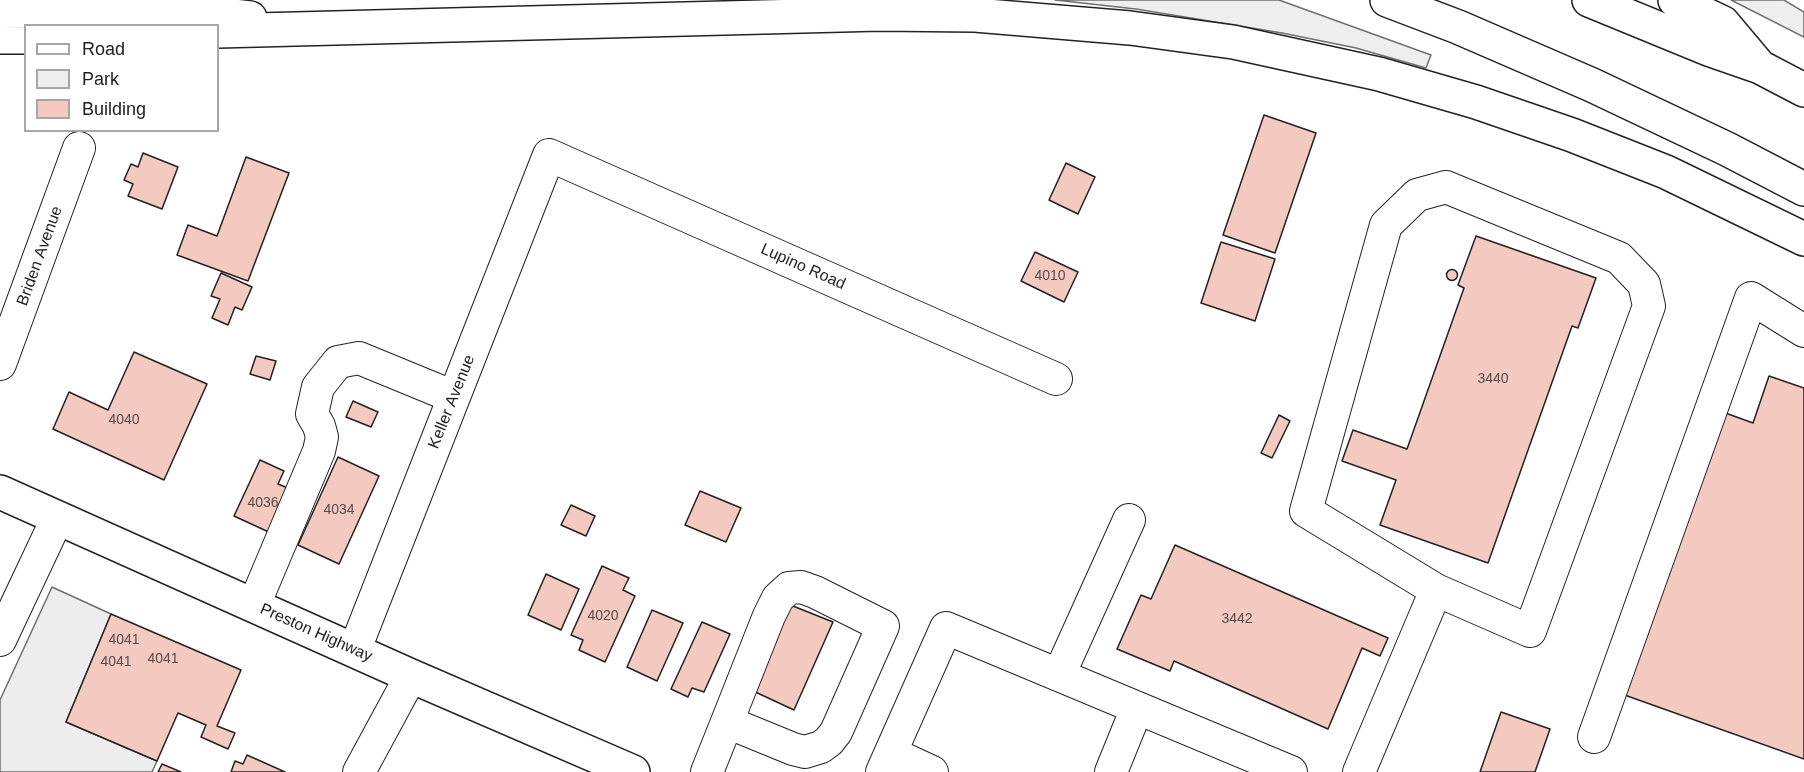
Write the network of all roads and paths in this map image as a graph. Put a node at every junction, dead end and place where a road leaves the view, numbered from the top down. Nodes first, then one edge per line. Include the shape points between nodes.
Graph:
1 (1387, 0) edge
2 (1589, 0) edge
3 (1675, 0) edge
4 (0, 11) edge
5 (326, 28) junction
6 (219, 31) edge
7 (0, 37) edge
8 (24, 37) edge
9 (1760, 67) junction
10 (1804, 90) edge
11 (79, 148) dead end
12 (549, 155) joint
13 (1804, 189) edge
14 (1804, 238) edge
15 (1804, 332) edge
16 (0, 364) edge
17 (1056, 379) dead end
18 (454, 397) junction
19 (0, 492) edge
20 (57, 519) junction
21 (1129, 520) dead end
22 (1436, 590) junction
23 (254, 605) junction
24 (0, 640) edge
25 (355, 649) junction
26 (1059, 675) junction
27 (411, 676) junction
28 (1137, 708) junction
29 (727, 722) junction
30 (1594, 737) dead end
31 (887, 762) edge
32 (359, 772) edge
33 (633, 772) edge
34 (707, 772) edge
35 (932, 772) edge
36 (1111, 772) edge
37 (1291, 772) edge
38 (1359, 772) edge

1 - 13 main road via 1592,85
2 - 9 main road
3 - 9 main road via 1723,23
4 - 5 main road via 185,10
5 - 6 main road
5 - 14 main road via 927,14 1081,23 1210,39 1379,74 1487,106 1666,172
7 - 8 main road
9 - 10 main road
11 - 16 street, Briden Avenue
12 - 17 street, Lupino Road
12 - 18 street, Keller Avenue
15 - 30 street via 1751,298
18 - 23 street via 359,358 338,362 318,387 312,414 322,437 319,451
18 - 25 street, Keller Avenue
19 - 20 main road, Preston Highway
20 - 23 main road, Preston Highway
20 - 24 street
21 - 26 street
22 - 22 street via 1530,631 1649,306 1644,284 1619,258 1446,187 1417,195 1386,225 1306,511
22 - 38 street
23 - 25 main road, Preston Highway
25 - 27 main road, Preston Highway
26 - 28 street
26 - 31 street via 946,628
27 - 32 street
27 - 33 main road, Preston Highway
28 - 36 street
28 - 37 street
29 - 29 street via 793,749 805,752 821,747 836,732 883,626 815,592 789,588 778,598 769,616
29 - 34 street
31 - 35 street

